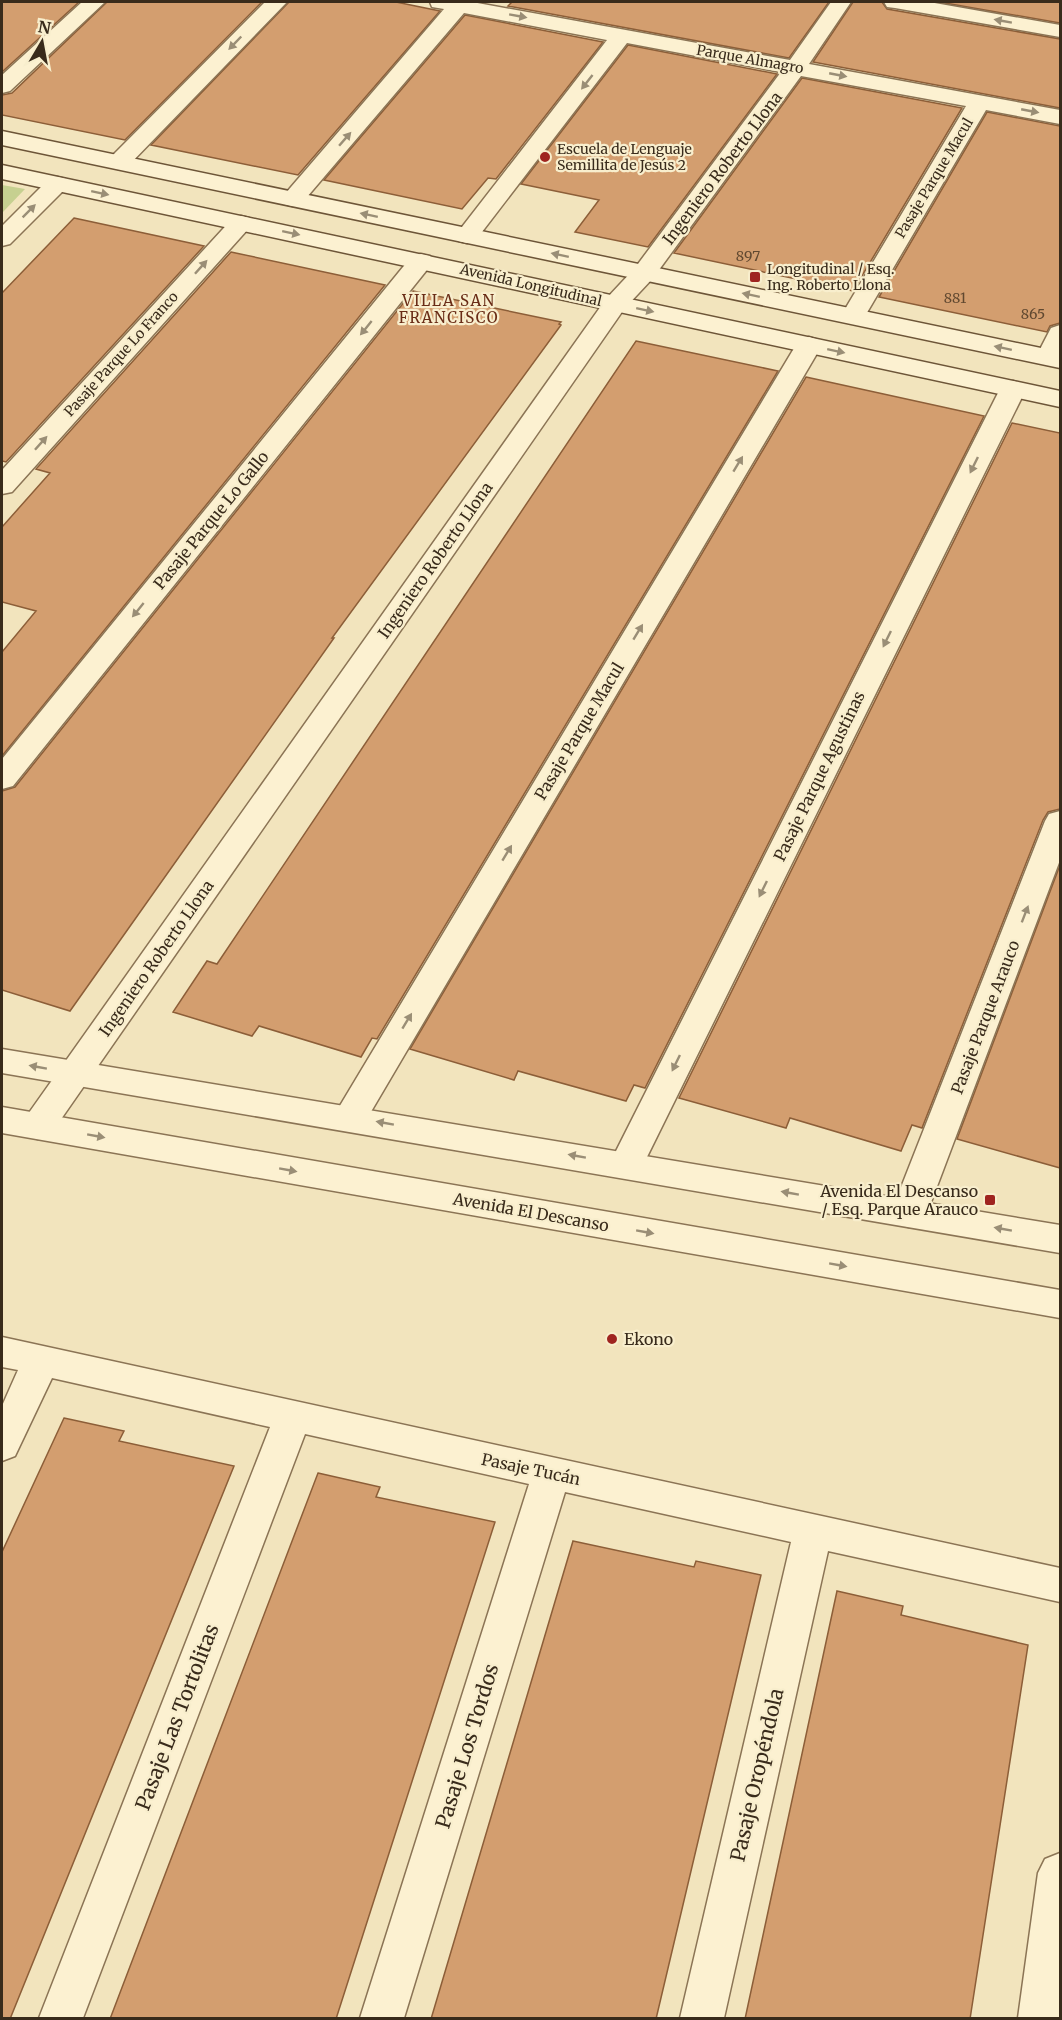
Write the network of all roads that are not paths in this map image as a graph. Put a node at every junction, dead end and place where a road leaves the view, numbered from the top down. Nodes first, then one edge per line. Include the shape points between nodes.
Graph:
1 (94, 2) edge
2 (276, 2) edge
3 (841, 2) edge
4 (895, 2) edge
5 (449, 3) edge
6 (1060, 31) edge
7 (622, 35) junction
8 (796, 67) junction
9 (2, 86) edge
10 (980, 101) junction
11 (1060, 117) edge
12 (2, 138) edge
13 (119, 162) junction
14 (2, 172) edge
15 (57, 184) junction
16 (293, 199) junction
17 (241, 223) junction
18 (467, 236) junction
19 (2, 238) edge
20 (421, 261) junction
21 (644, 273) junction
22 (615, 304) junction
23 (853, 316) junction
24 (1060, 333) edge
25 (808, 345) junction
26 (1055, 358) edge
27 (1013, 389) junction
28 (1060, 399) edge
29 (2, 486) edge
30 (2, 779) edge
31 (1060, 821) edge
32 (2, 1061) edge
33 (75, 1073) junction
34 (350, 1118) junction
35 (2, 1120) edge
36 (38, 1126) junction
37 (626, 1165) junction
38 (909, 1213) junction
39 (1060, 1239) edge
40 (1060, 1304) edge
41 (2, 1352) edge
42 (41, 1361) junction
43 (293, 1416) junction
44 (2, 1445) edge
45 (552, 1473) junction
46 (813, 1531) junction
47 (1060, 1585) edge
48 (1060, 1873) edge
49 (1049, 1996) edge
50 (61, 2019) edge
51 (382, 2019) edge
52 (702, 2019) edge

1 - 9 street
2 -> 13 street
3 - 8 street, Ingeniero Roberto Llona
6 -> 4 street
5 -> 7 street, Parque Almagro
16 -> 5 street
7 - 8 street, Parque Almagro
7 -> 18 street
8 -> 10 street, Parque Almagro
8 - 21 street, Ingeniero Roberto Llona
10 -> 11 street, Parque Almagro
10 - 23 street, Pasaje Parque Macul
12 - 13 street
13 - 16 street
14 - 15 street, Avenida Longitudinal
15 -> 17 street, Avenida Longitudinal
19 -> 15 street
18 -> 16 street
17 -> 20 street, Avenida Longitudinal
29 -> 17 street, Pasaje Parque Lo Franco
21 -> 18 street
20 - 22 street, Avenida Longitudinal
20 -> 30 street, Pasaje Parque Lo Gallo
21 - 22 street, Ingeniero Roberto Llona
23 -> 21 street
22 -> 25 street, Avenida Longitudinal
22 - 33 street, Ingeniero Roberto Llona
26 -> 23 street
24 - 26 street
25 -> 27 street, Avenida Longitudinal
34 -> 25 street, Pasaje Parque Macul
27 - 28 street, Avenida Longitudinal
27 -> 37 street, Pasaje Parque Agustinas
38 -> 31 street, Pasaje Parque Arauco
33 -> 32 street
33 - 34 street
33 - 36 street, Ingeniero Roberto Llona
37 -> 34 street
35 - 36 street, Avenida El Descanso
36 -> 40 street, Avenida El Descanso
38 -> 37 street
39 -> 38 street
41 - 42 street, Pasaje Tucán
42 - 43 street, Pasaje Tucán
42 - 44 street
43 - 45 street, Pasaje Tucán
43 - 50 street, Pasaje Las Tortolitas
45 - 46 street, Pasaje Tucán
45 - 51 street, Pasaje Los Tordos
46 - 47 street, Pasaje Tucán
46 - 52 street, Pasaje Oropéndola
48 - 49 street

